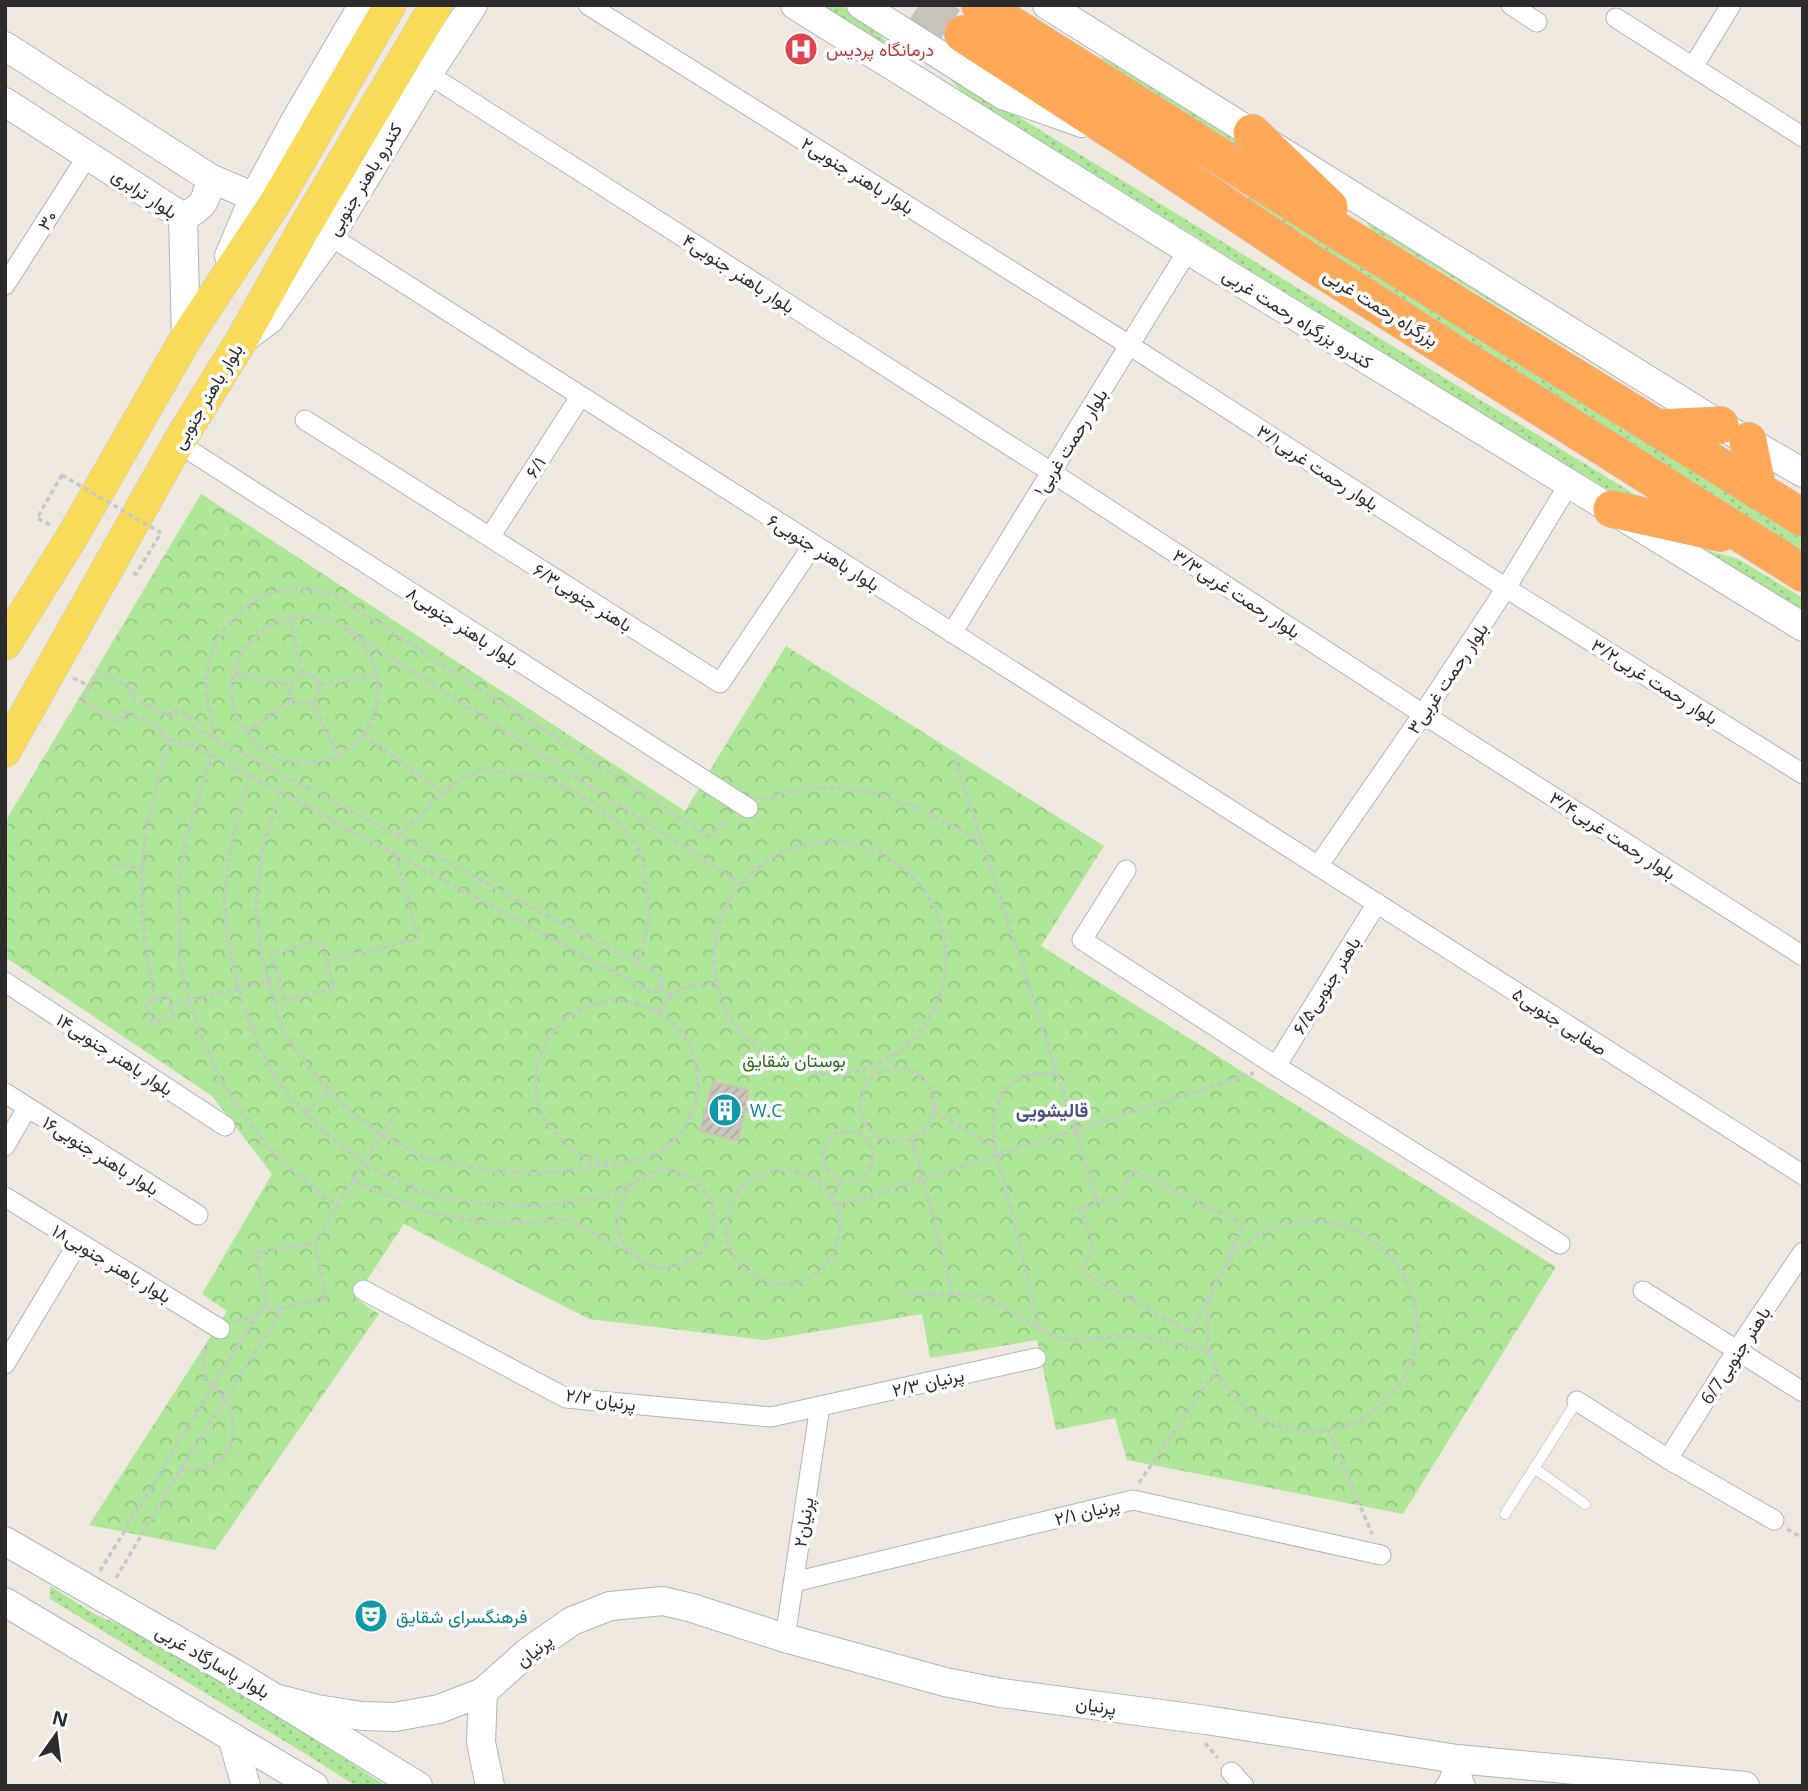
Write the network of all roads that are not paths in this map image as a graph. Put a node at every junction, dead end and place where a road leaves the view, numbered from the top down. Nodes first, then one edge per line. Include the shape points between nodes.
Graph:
1 (436, 5) edge
2 (473, 5) edge
3 (588, 5) edge
4 (795, 5) edge
5 (1047, 5) edge
6 (1511, 5) edge
7 (1731, 5) edge
8 (866, 8) edge
9 (377, 10) edge
10 (1616, 18) dead end
11 (971, 20) edge
12 (1537, 22) dead end
13 (5, 46) edge
14 (1693, 67) junction
15 (428, 74) junction
16 (932, 91) junction
17 (5, 102) edge
18 (1252, 133) junction
19 (1803, 137) edge
20 (1124, 138) junction
21 (88, 155) junction
22 (210, 178) junction
23 (254, 197) junction
24 (183, 217) junction
25 (330, 236) junction
26 (1188, 250) junction
27 (1382, 259) junction
28 (11, 261) edge
29 (5, 285) edge
30 (213, 296) junction
31 (186, 338) junction
32 (241, 341) junction
33 (1129, 345) junction
34 (580, 397) junction
35 (305, 420) dead end
36 (1656, 428) junction
37 (1734, 433) junction
38 (178, 443) junction
39 (1051, 472) junction
40 (1802, 472) edge
41 (1569, 484) junction
42 (1758, 491) junction
43 (1612, 509) junction
44 (1803, 519) edge
45 (490, 537) junction
46 (1746, 538) junction
47 (813, 545) junction
48 (1803, 573) edge
49 (1506, 588) junction
50 (1803, 627) edge
51 (952, 633) junction
52 (5, 643) edge
53 (1423, 714) junction
54 (5, 751) edge
55 (1803, 775) edge
56 (748, 808) road end
57 (1318, 866) junction
58 (1126, 870) dead end
59 (1377, 904) junction
60 (1803, 956) edge
61 (5, 982) edge
62 (1276, 1066) junction
63 (5, 1093) edge
64 (27, 1108) junction
65 (225, 1126) dead end
66 (5, 1146) edge
67 (1803, 1175) edge
68 (5, 1197) edge
69 (198, 1215) dead end
70 (78, 1243) junction
71 (1559, 1244) dead end
72 (1803, 1252) edge
73 (363, 1290) dead end
74 (1643, 1291) dead end
75 (220, 1329) road end
76 (1737, 1350) junction
77 (1036, 1358) dead end
78 (5, 1364) edge
79 (1803, 1392) edge
80 (1577, 1401) joint
81 (820, 1406) junction
82 (1668, 1459) junction
83 (1534, 1468) junction
84 (1585, 1504) dead end
85 (1505, 1514) dead end
86 (1773, 1520) dead end
87 (7, 1547) edge
88 (1381, 1555) road end
89 (794, 1581) junction
90 (5, 1602) edge
91 (785, 1638) junction
92 (483, 1692) junction
93 (275, 1698) junction
94 (232, 1737) junction
95 (1457, 1759) junction
96 (1662, 1777) junction
97 (246, 1786) edge
98 (314, 1786) edge
99 (418, 1786) edge
100 (490, 1786) edge
101 (1445, 1786) edge
102 (1466, 1786) edge
103 (1692, 1786) edge
104 (1745, 1786) edge

1 - 32 main road, بلوار باهنر جنوبی
2 - 15 main road, کندرو باهنر جنوبی
3 - 33 street, بلوار باهنر جنوبی۲
4 - 16 main road, کندرو بزرگراه رحمت غربی
5 - 18 main road
6 - 12 street
7 - 14 street
8 - 16 main road
8 - 20 main road via 1003,95
9 - 23 main road via 295,121
9 - 30 main road via 277,200
10 - 14 street
11 - 20 highway, بزرگراه رحمت غربی
11 - 27 highway, بزرگراه رحمت غربی
13 - 22 main road
14 - 19 street
15 - 25 main road, کندرو باهنر جنوبی
15 - 39 street, بلوار باهنر جنوبی۴
16 - 26 main road, کندرو بزرگراه رحمت غربی
17 - 21 main road, بلوار ترابری
18 - 27 highway
18 - 37 main road
20 - 46 highway, بزرگراه رحمت غربی via 1313,264
21 - 24 main road, بلوار ترابری
21 - 28 street, ۳۰
22 - 23 main road
22 - 24 main road via 207,196 198,210
23 - 30 main road
24 - 31 main road, بلوار ترابری
25 - 32 main road, کندرو باهنر جنوبی via 270,319
25 - 34 street, بلوار باهنر جنوبی۶
26 - 33 street, بلوار رحمت غربی۱
26 - 41 main road, کندرو بزرگراه رحمت غربی
27 - 36 highway, بزرگراه رحمت غربی
28 - 29 street, ۳۰
30 - 31 main road
31 - 52 main road via 72,537
32 - 38 main road, بلوار باهنر جنوبی
33 - 39 street, بلوار رحمت غربی۱
33 - 49 street, بلوار رحمت غربی۳/۱
34 - 45 street, ۶/۱
34 - 47 street, بلوار باهنر جنوبی۶
35 - 45 street, ۶/۳باهنر جنوبی
36 - 37 highway
36 - 42 highway, بزرگراه رحمت غربی
37 - 40 main road
37 - 42 highway
38 - 54 main road, بلوار باهنر جنوبی
38 - 56 street, ۸بلوار باهنر جنوبی
39 - 51 street, بلوار رحمت غربی۱
39 - 53 street, بلوار رحمت غربی۳/۳
41 - 43 main road, کندرو بزرگراه رحمت غربی
41 - 49 street, بلوار رحمت غربی۳
42 - 44 highway, بزرگراه رحمت غربی
43 - 46 highway
43 - 50 main road, کندرو بزرگراه رحمت غربی
45 - 47 street, ۶/۳باهنر جنوبی via 720,683
46 - 48 highway, بزرگراه رحمت غربی
47 - 51 street, بلوار باهنر جنوبی۶
49 - 53 street, بلوار رحمت غربی۳
49 - 55 street, بلوار رحمت غربی۳/۲
51 - 57 street, بلوار باهنر جنوبی۶
53 - 57 street, بلوار رحمت غربی۳
53 - 60 street, بلوار رحمت غربی۳/۴
57 - 59 street, صفایی جنوبی۵
58 - 62 street via 1082,940
59 - 62 street, باهنر جنوبی۶/۵
59 - 67 street, صفایی جنوبی۵
61 - 65 street, بلوار باهنر جنوبی۱۴
62 - 71 street
63 - 64 street, بلوار باهنر جنوبی۱۶
64 - 66 street
64 - 69 street, بلوار باهنر جنوبی۱۶
68 - 70 street, ۱۸بلوار باهنر جنوبی
70 - 75 street, ۱۸بلوار باهنر جنوبی
70 - 78 street
72 - 76 street, 6/7باهنر جنوبی
73 - 81 street, پرنیان ۲/۲ via 566,1398 771,1417
74 - 76 street
76 - 79 street
76 - 82 street, 6/7باهنر جنوبی
77 - 81 street, پرنیان ۲/۳
80 - 82 street
80 - 83 lane
81 - 89 street, پرنیان۲
82 - 86 street
83 - 84 lane
83 - 85 lane
87 - 93 main road, بلوار پاسارگاد غربی
88 - 89 street, پرنیان ۲/۱ via 1133,1500
89 - 91 street, پرنیان۲
90 - 94 main road
91 - 92 main road, پرنیان via 663,1601 610,1606 572,1621
91 - 95 main road, پرنیان via 1001,1693
92 - 93 main road via 439,1709 395,1717 339,1713
92 - 100 main road via 481,1742
93 - 99 main road, بلوار پاسارگاد غربی
94 - 97 main road
94 - 98 main road
95 - 96 main road, پرنیان
95 - 101 street
95 - 102 street
96 - 103 main road
96 - 104 main road, پرنیان

